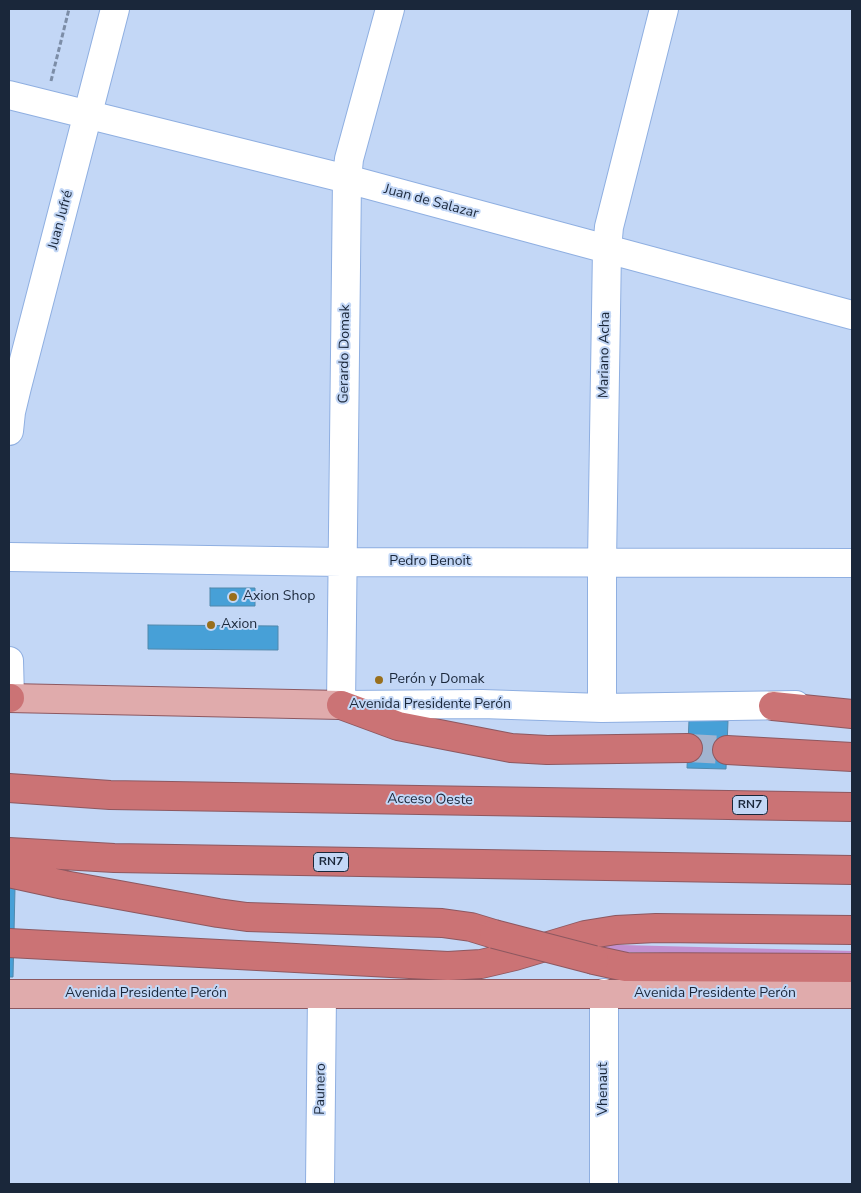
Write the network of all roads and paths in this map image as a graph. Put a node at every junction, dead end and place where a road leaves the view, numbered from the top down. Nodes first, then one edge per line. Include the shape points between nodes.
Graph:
1 (69, 9) edge
2 (115, 9) edge
3 (390, 9) edge
4 (664, 9) edge
5 (9, 95) edge
6 (45, 104) junction
7 (88, 116) junction
8 (347, 180) junction
9 (607, 249) junction
10 (852, 314) edge
11 (9, 431) edge
12 (9, 557) edge
13 (342, 562) junction
14 (602, 562) junction
15 (852, 563) edge
16 (9, 661) edge
17 (9, 698) edge
18 (852, 704) edge
19 (341, 705) junction
20 (772, 706) junction
21 (602, 708) junction
22 (852, 714) edge
23 (688, 748) tunnel mouth
24 (727, 750) tunnel mouth
25 (852, 757) edge
26 (9, 788) edge
27 (852, 807) edge
28 (9, 852) edge
29 (852, 870) edge
30 (9, 873) edge
31 (852, 930) edge
32 (9, 943) edge
33 (852, 968) edge
34 (9, 994) edge
35 (322, 994) junction
36 (604, 994) junction
37 (852, 994) edge
38 (320, 1184) edge
39 (604, 1184) edge

1 - 6 path
2 - 7 street, Juan Jufré
3 - 8 street, Gerardo Domak
4 - 9 street, Mariano Acha via 609,228
5 - 6 street, Juan de Salazar
6 - 7 street, Juan de Salazar
7 - 8 street, Juan de Salazar
7 - 11 street, Juan Jufré via 17,387
8 - 9 street, Juan de Salazar
8 - 13 street, Gerardo Domak
9 - 10 street, Juan de Salazar
9 - 14 street, Mariano Acha
12 - 13 street, Pedro Benoit
13 - 14 street, Pedro Benoit
13 - 19 street, Gerardo Domak
14 - 15 street, Pedro Benoit
14 - 21 street, Mariano Acha
16 - 17 street
17 - 19 main road, Avenida Presidente Perón
18 - 20 street, Avenida Presidente Perón
19 - 21 street, Avenida Presidente Perón via 482,704
19 - 23 highway via 398,726 511,748
20 - 21 street, Avenida Presidente Perón
20 - 22 highway
24 - 25 highway
26 - 27 highway, Acceso Oeste / RN7 via 110,795
28 - 29 highway, RN7 via 114,858
30 - 33 highway, bridge via 246,917 442,923 626,967
31 - 32 highway via 616,930 585,935 482,964 448,966
34 - 35 main road, Avenida Presidente Perón
35 - 36 main road, Avenida Presidente Perón
35 - 38 street, Paunero
36 - 37 main road, Avenida Presidente Perón
36 - 39 street, Vhenaut

